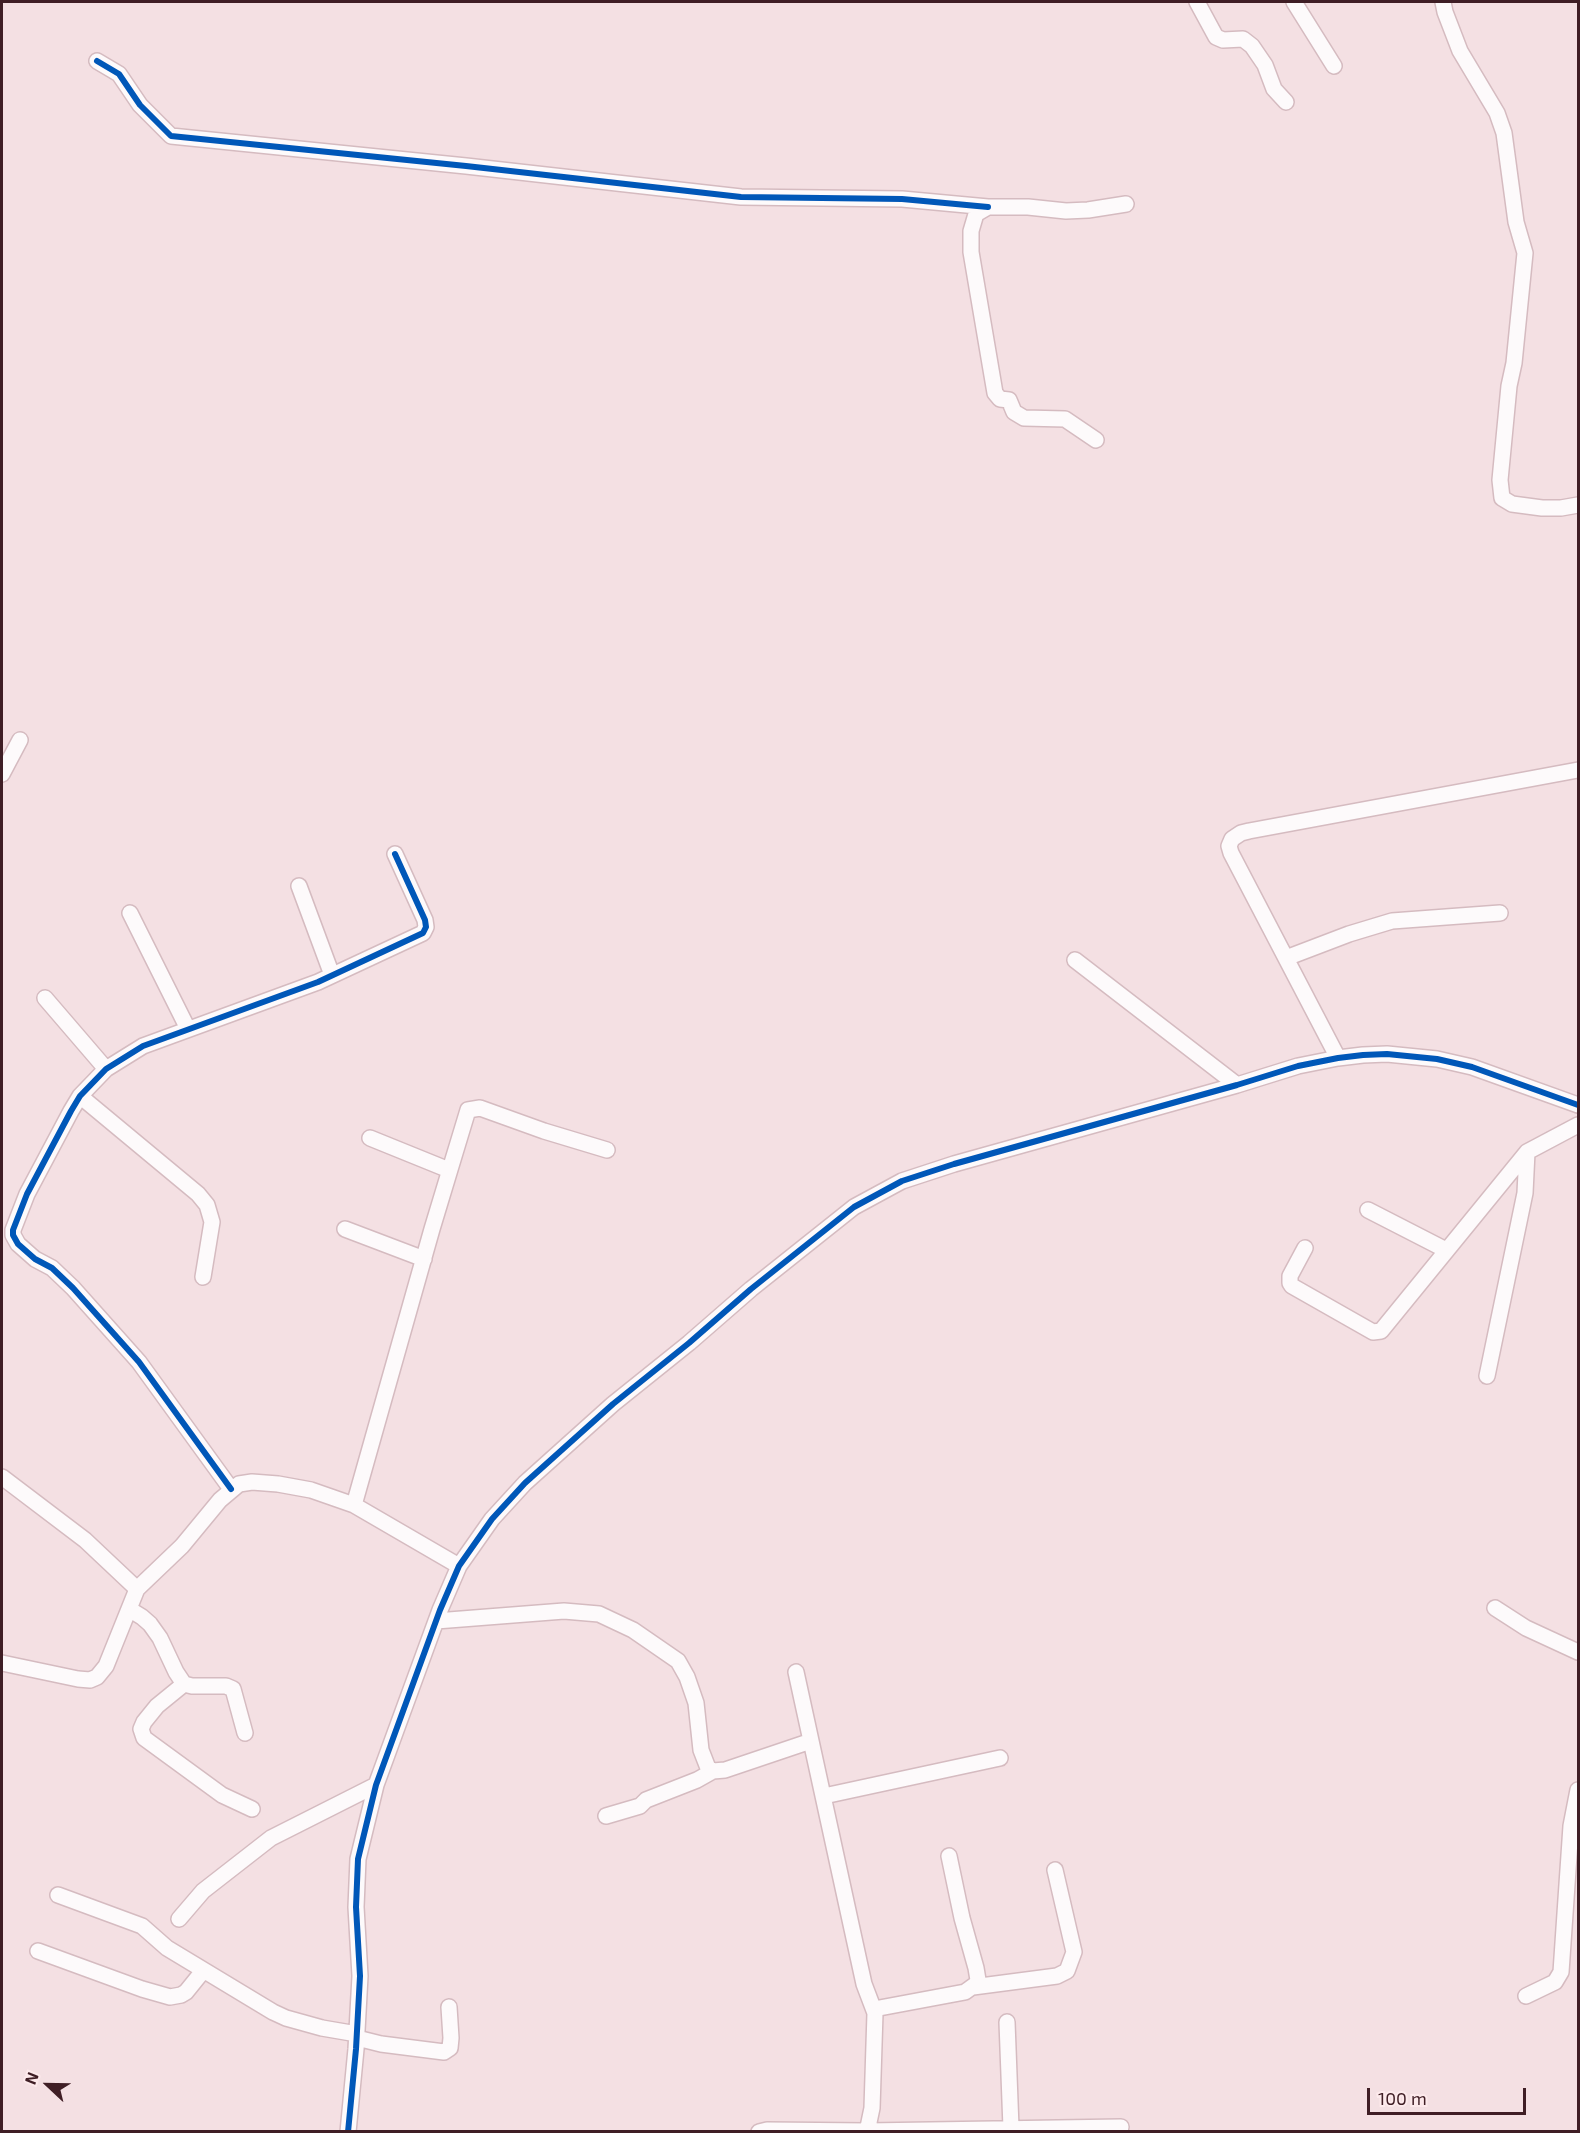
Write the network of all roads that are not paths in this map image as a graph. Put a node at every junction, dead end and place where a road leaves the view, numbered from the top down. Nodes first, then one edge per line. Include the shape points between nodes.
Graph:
1 (1197, 2) edge
2 (1294, 2) edge
3 (1443, 2) edge
4 (97, 61) dead end
5 (1334, 66) dead end
6 (1286, 102) dead end
7 (1126, 204) dead end
8 (988, 207) junction
9 (1096, 440) dead end
10 (1578, 505) edge
11 (20, 740) dead end
12 (1578, 770) edge
13 (2, 774) edge
14 (395, 854) dead end
15 (299, 886) dead end
16 (130, 913) dead end
17 (1500, 913) dead end
18 (1286, 958) junction
19 (1075, 960) dead end
20 (332, 975) junction
21 (45, 998) dead end
22 (188, 1029) junction
23 (1338, 1058) junction
24 (106, 1069) junction
25 (1237, 1085) junction
26 (80, 1096) junction
27 (1578, 1105) edge
28 (1578, 1125) edge
29 (370, 1138) dead end
30 (607, 1150) dead end
31 (1527, 1152) junction
32 (449, 1170) junction
33 (1368, 1210) dead end
34 (345, 1229) dead end
35 (1305, 1248) dead end
36 (1446, 1250) junction
37 (424, 1259) junction
38 (203, 1276) dead end
39 (1487, 1376) dead end
40 (2, 1477) edge
41 (231, 1489) junction
42 (354, 1505) junction
43 (459, 1566) junction
44 (137, 1589) junction
45 (1495, 1608) dead end
46 (129, 1609) junction
47 (436, 1621) junction
48 (1578, 1652) edge
49 (2, 1664) edge
50 (796, 1672) dead end
51 (184, 1684) junction
52 (245, 1733) dead end
53 (811, 1741) junction
54 (1000, 1758) dead end
55 (713, 1771) junction
56 (376, 1785) junction
57 (1578, 1790) edge
58 (824, 1796) junction
59 (252, 1809) dead end
60 (606, 1816) dead end
61 (950, 1856) dead end
62 (1055, 1870) dead end
63 (58, 1894) dead end
64 (179, 1919) dead end
65 (38, 1951) dead end
66 (204, 1971) junction
67 (973, 1987) junction
68 (1526, 1996) dead end
69 (449, 2007) dead end
70 (874, 2009) junction
71 (1007, 2022) dead end
72 (357, 2036) junction
73 (1121, 2127) dead end
74 (1011, 2128) junction
75 (867, 2131) edge
76 (348, 2132) edge
77 (759, 2132) edge

1 - 6 street via 1216,37 1243,39 1252,46
2 - 5 street
3 - 10 street via 1460,51 1497,113 1504,133 1516,222 1525,253 1500,480 1502,498 1512,504 1542,508
4 - 8 street via 119,74 140,105 171,136 741,197 902,199
7 - 8 street via 1066,211
8 - 9 street via 976,214 971,252 995,393 1000,399 1009,400 1014,412 1024,418 1065,419
11 - 13 street
12 - 18 street via 1236,835 1229,846 1231,853
14 - 20 street via 425,920 425,930
15 - 20 street
16 - 22 street
17 - 18 street via 1392,921
18 - 23 street
19 - 25 street
20 - 22 street
21 - 24 street
22 - 24 street via 143,1046
23 - 25 street
23 - 27 street via 1387,1054 1437,1059
24 - 26 street
25 - 43 street via 954,1164 902,1181 870,1197 750,1289 525,1483 492,1519
26 - 38 street via 207,1205 212,1222
26 - 41 street via 27,1194 13,1235 72,1288 140,1362
28 - 31 street
29 - 32 street
30 - 32 street via 475,1108 466,1113
31 - 36 street
31 - 39 street via 1525,1193
32 - 37 street
33 - 36 street
34 - 37 street
35 - 36 street via 1290,1283 1373,1332 1387,1326
37 - 42 street
40 - 44 street via 85,1540
41 - 42 street via 252,1482 278,1484 311,1490
41 - 44 street via 182,1546
42 - 43 street
43 - 47 street
44 - 46 street
45 - 48 street via 1526,1629
46 - 49 street via 106,1666 90,1680
46 - 51 street via 150,1624
47 - 55 street via 564,1611 599,1614 633,1630 678,1661 696,1704 701,1750
47 - 56 street
50 - 53 street
51 - 52 street via 233,1689
51 - 59 street via 144,1722 144,1738 222,1795
53 - 55 street
53 - 58 street
54 - 58 street
55 - 60 street via 640,1806
56 - 64 street via 271,1838 203,1891
56 - 72 street via 358,1859
57 - 68 street via 1571,1826 1562,1972 1555,1982
58 - 70 street via 864,1984
61 - 67 street via 976,1968 978,1980
62 - 67 street via 1074,1952 1067,1971 1057,1976
63 - 66 street via 142,1926 167,1948
65 - 66 street via 170,1997 186,1992
66 - 72 street via 286,2018
67 - 70 street via 965,1992
69 - 72 street via 450,2048 444,2052 381,2044
70 - 75 street via 872,2108
71 - 74 street
72 - 76 street
73 - 74 street
74 - 75 street
75 - 77 street

